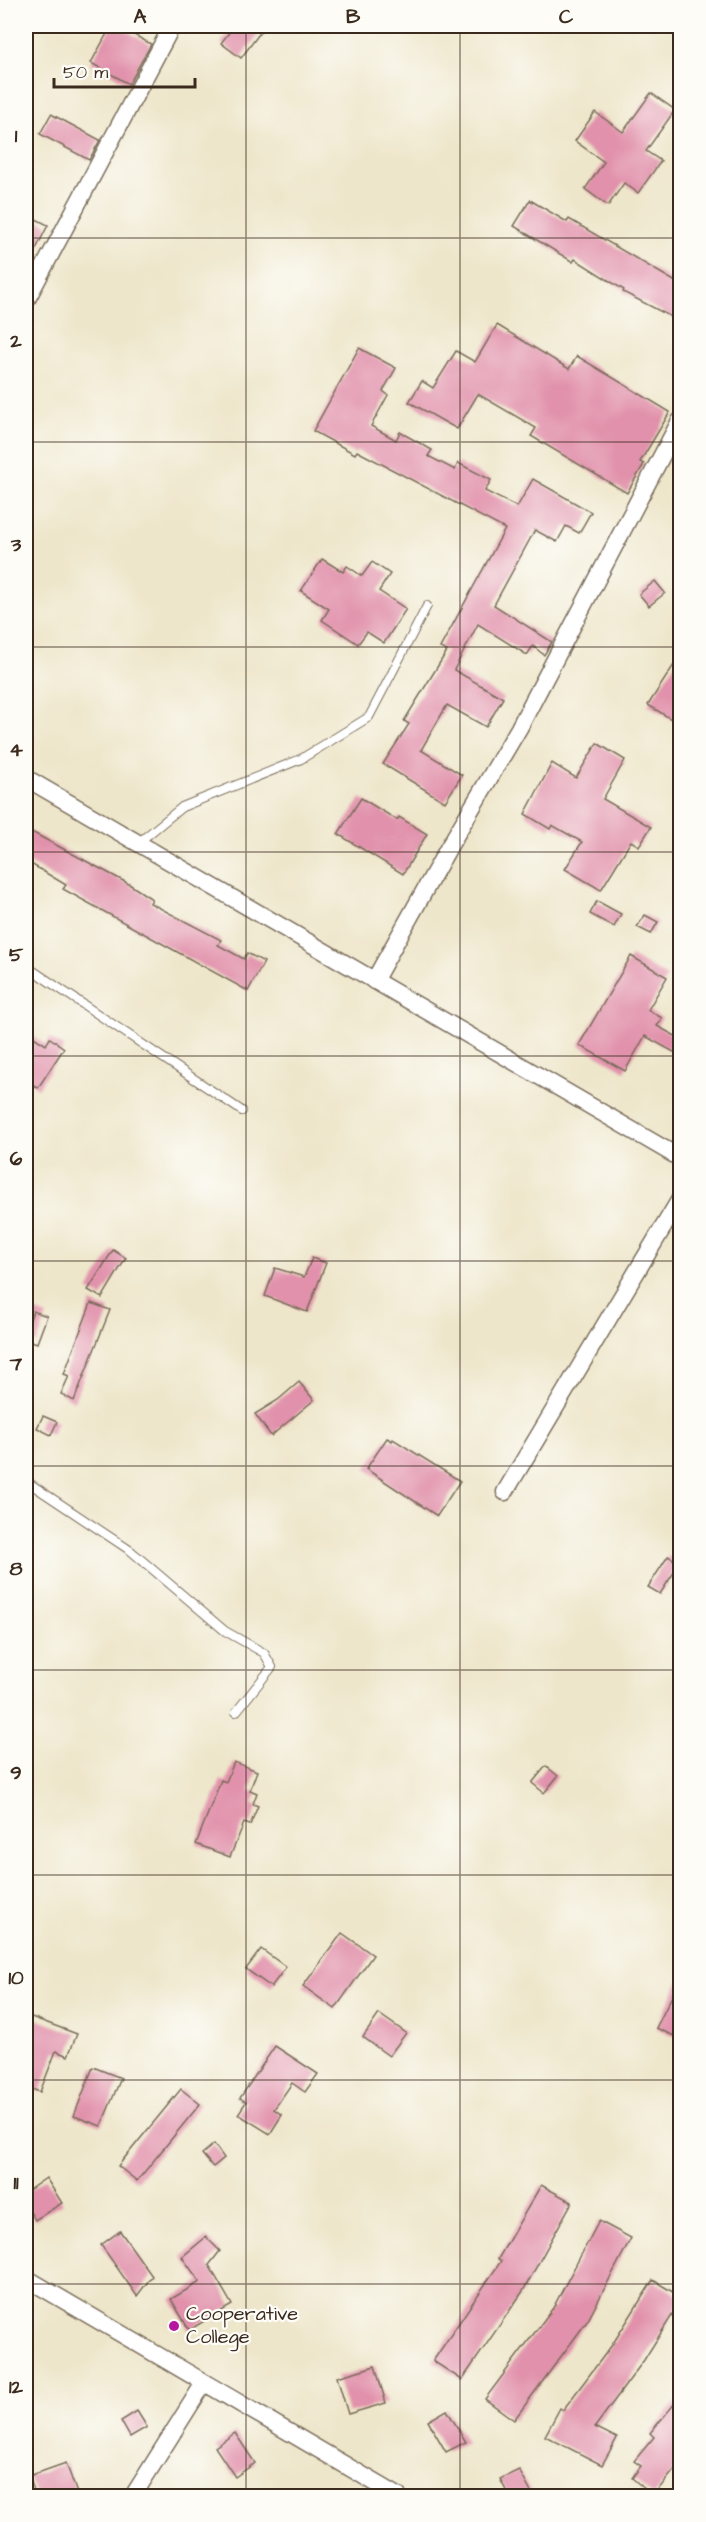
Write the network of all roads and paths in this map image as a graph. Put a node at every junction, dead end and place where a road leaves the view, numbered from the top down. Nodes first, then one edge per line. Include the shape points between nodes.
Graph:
1 (172, 26) edge
2 (26, 301) edge
3 (681, 421) edge
4 (427, 606) dead end
5 (26, 778) edge
6 (137, 843) junction
7 (26, 966) edge
8 (374, 981) junction
9 (242, 1111) dead end
10 (681, 1158) edge
11 (681, 1199) edge
12 (26, 1481) edge
13 (505, 1492) dead end
14 (236, 1712) dead end
15 (26, 2278) edge
16 (204, 2383) junction
17 (133, 2496) edge
18 (398, 2496) edge

1 - 2 street
3 - 8 street via 519,728
4 - 6 lane via 369,717 301,759 182,807
5 - 6 street
6 - 8 street
7 - 9 lane
8 - 10 street
11 - 13 street
12 - 14 lane via 131,1551 225,1631 264,1653 272,1667
15 - 16 street
16 - 17 street
16 - 18 street

